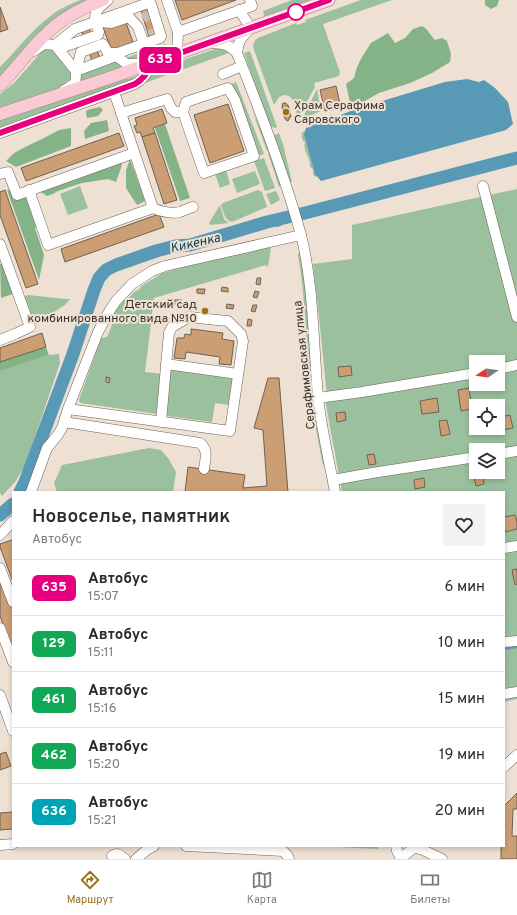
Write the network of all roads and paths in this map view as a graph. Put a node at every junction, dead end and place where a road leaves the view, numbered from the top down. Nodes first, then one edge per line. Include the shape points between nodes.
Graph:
1 (103, 0) edge
2 (108, 0) edge
3 (167, 0) edge
4 (250, 0) edge
5 (329, 0) edge
6 (239, 10) junction
7 (143, 12) junction
8 (97, 26) junction
9 (251, 28) junction
10 (178, 32) junction
11 (149, 34) junction
12 (209, 43) junction
13 (55, 45) junction
14 (110, 52) junction
15 (237, 53) junction
16 (177, 55) junction
17 (25, 57) junction
18 (152, 63) junction
19 (78, 64) junction
20 (242, 66) junction
21 (223, 74) dead end
22 (0, 85) edge
23 (114, 92) junction
24 (48, 98) junction
25 (183, 112) junction
26 (121, 113) junction
27 (0, 114) edge
28 (0, 133) edge
29 (134, 153) junction
30 (0, 174) edge
31 (483, 186) dead end
32 (29, 190) junction
33 (193, 207) dead end
34 (153, 208) junction
35 (300, 230) junction
36 (0, 244) edge
37 (517, 317) edge
38 (0, 340) edge
39 (166, 364) junction
40 (517, 366) edge
41 (505, 368) edge
42 (238, 374) junction
43 (469, 374) edge
44 (318, 398) junction
45 (68, 409) junction
46 (64, 422) junction
47 (161, 422) junction
48 (517, 451) edge
49 (505, 453) edge
50 (469, 458) edge
51 (204, 469) dead end
52 (333, 480) junction
53 (34, 490) edge
54 (335, 491) edge
55 (12, 523) edge
56 (0, 534) edge
57 (517, 546) edge
58 (505, 548) edge
59 (0, 568) edge
60 (12, 599) edge
61 (0, 628) edge
62 (517, 641) edge
63 (505, 642) edge
64 (12, 659) edge
65 (517, 692) edge
66 (505, 694) edge
67 (0, 695) edge
68 (12, 728) edge
69 (517, 755) edge
70 (505, 766) edge
71 (12, 844) edge
72 (0, 845) edge
73 (152, 847) edge
74 (205, 847) edge
75 (396, 847) edge
76 (415, 847) edge
77 (286, 853) edge
78 (112, 856) dead end
79 (125, 859) edge
80 (136, 859) edge
81 (400, 859) edge
82 (442, 859) edge

1 - 17 main road via 75,12 57,24
2 - 8 street via 94,16
3 - 10 street
4 - 6 street via 252,6
5 - 9 main road
6 - 9 street
6 - 10 street
7 - 8 street
7 - 8 street
7 - 11 street
7 - 11 street via 138,27
8 - 13 street via 75,29
9 - 12 main road
9 - 15 street via 241,37
10 - 16 street
11 - 14 street via 118,53
12 - 15 street via 230,46
12 - 16 main road
13 - 17 street via 44,44
13 - 19 street
14 - 18 street via 127,64
14 - 19 street
14 - 19 street
15 - 20 street, Серафимовская улица
16 - 18 main road
17 - 22 main road
18 - 23 street via 140,81
18 - 24 main road
19 - 24 street via 74,84
20 - 21 street
20 - 35 street, Серафимовская улица via 269,133
23 - 26 street
23 - 28 street
24 - 27 main road
25 - 25 street via 186,102 228,88 235,100 254,156 204,173
25 - 26 street via 175,112 167,98
26 - 29 street
29 - 32 street
29 - 34 street
30 - 32 street via 8,172 17,195
31 - 37 street
32 - 34 street via 48,245
33 - 34 street via 179,212
35 - 44 street, Серафимовская улица via 309,280
35 - 45 street via 165,266 136,281 110,310 98,332
36 - 38 street via 30,327
39 - 42 street
39 - 42 street via 169,333 172,328 189,317 228,321 241,334 244,341
39 - 47 street
40 - 41 street
42 - 47 street via 230,431
43 - 44 street
44 - 52 street, Серафимовская улица
45 - 46 street
45 - 47 street
46 - 51 street via 200,443 205,446 206,452
46 - 53 street via 47,448
48 - 49 street
50 - 52 street
52 - 54 street, Серафимовская улица
55 - 56 street
57 - 58 street
59 - 60 street
61 - 64 street
62 - 63 street
65 - 66 street
67 - 68 street
69 - 70 street
71 - 72 street
73 - 80 street
74 - 77 street
75 - 81 street
76 - 81 street
76 - 82 street
78 - 79 street via 118,854

